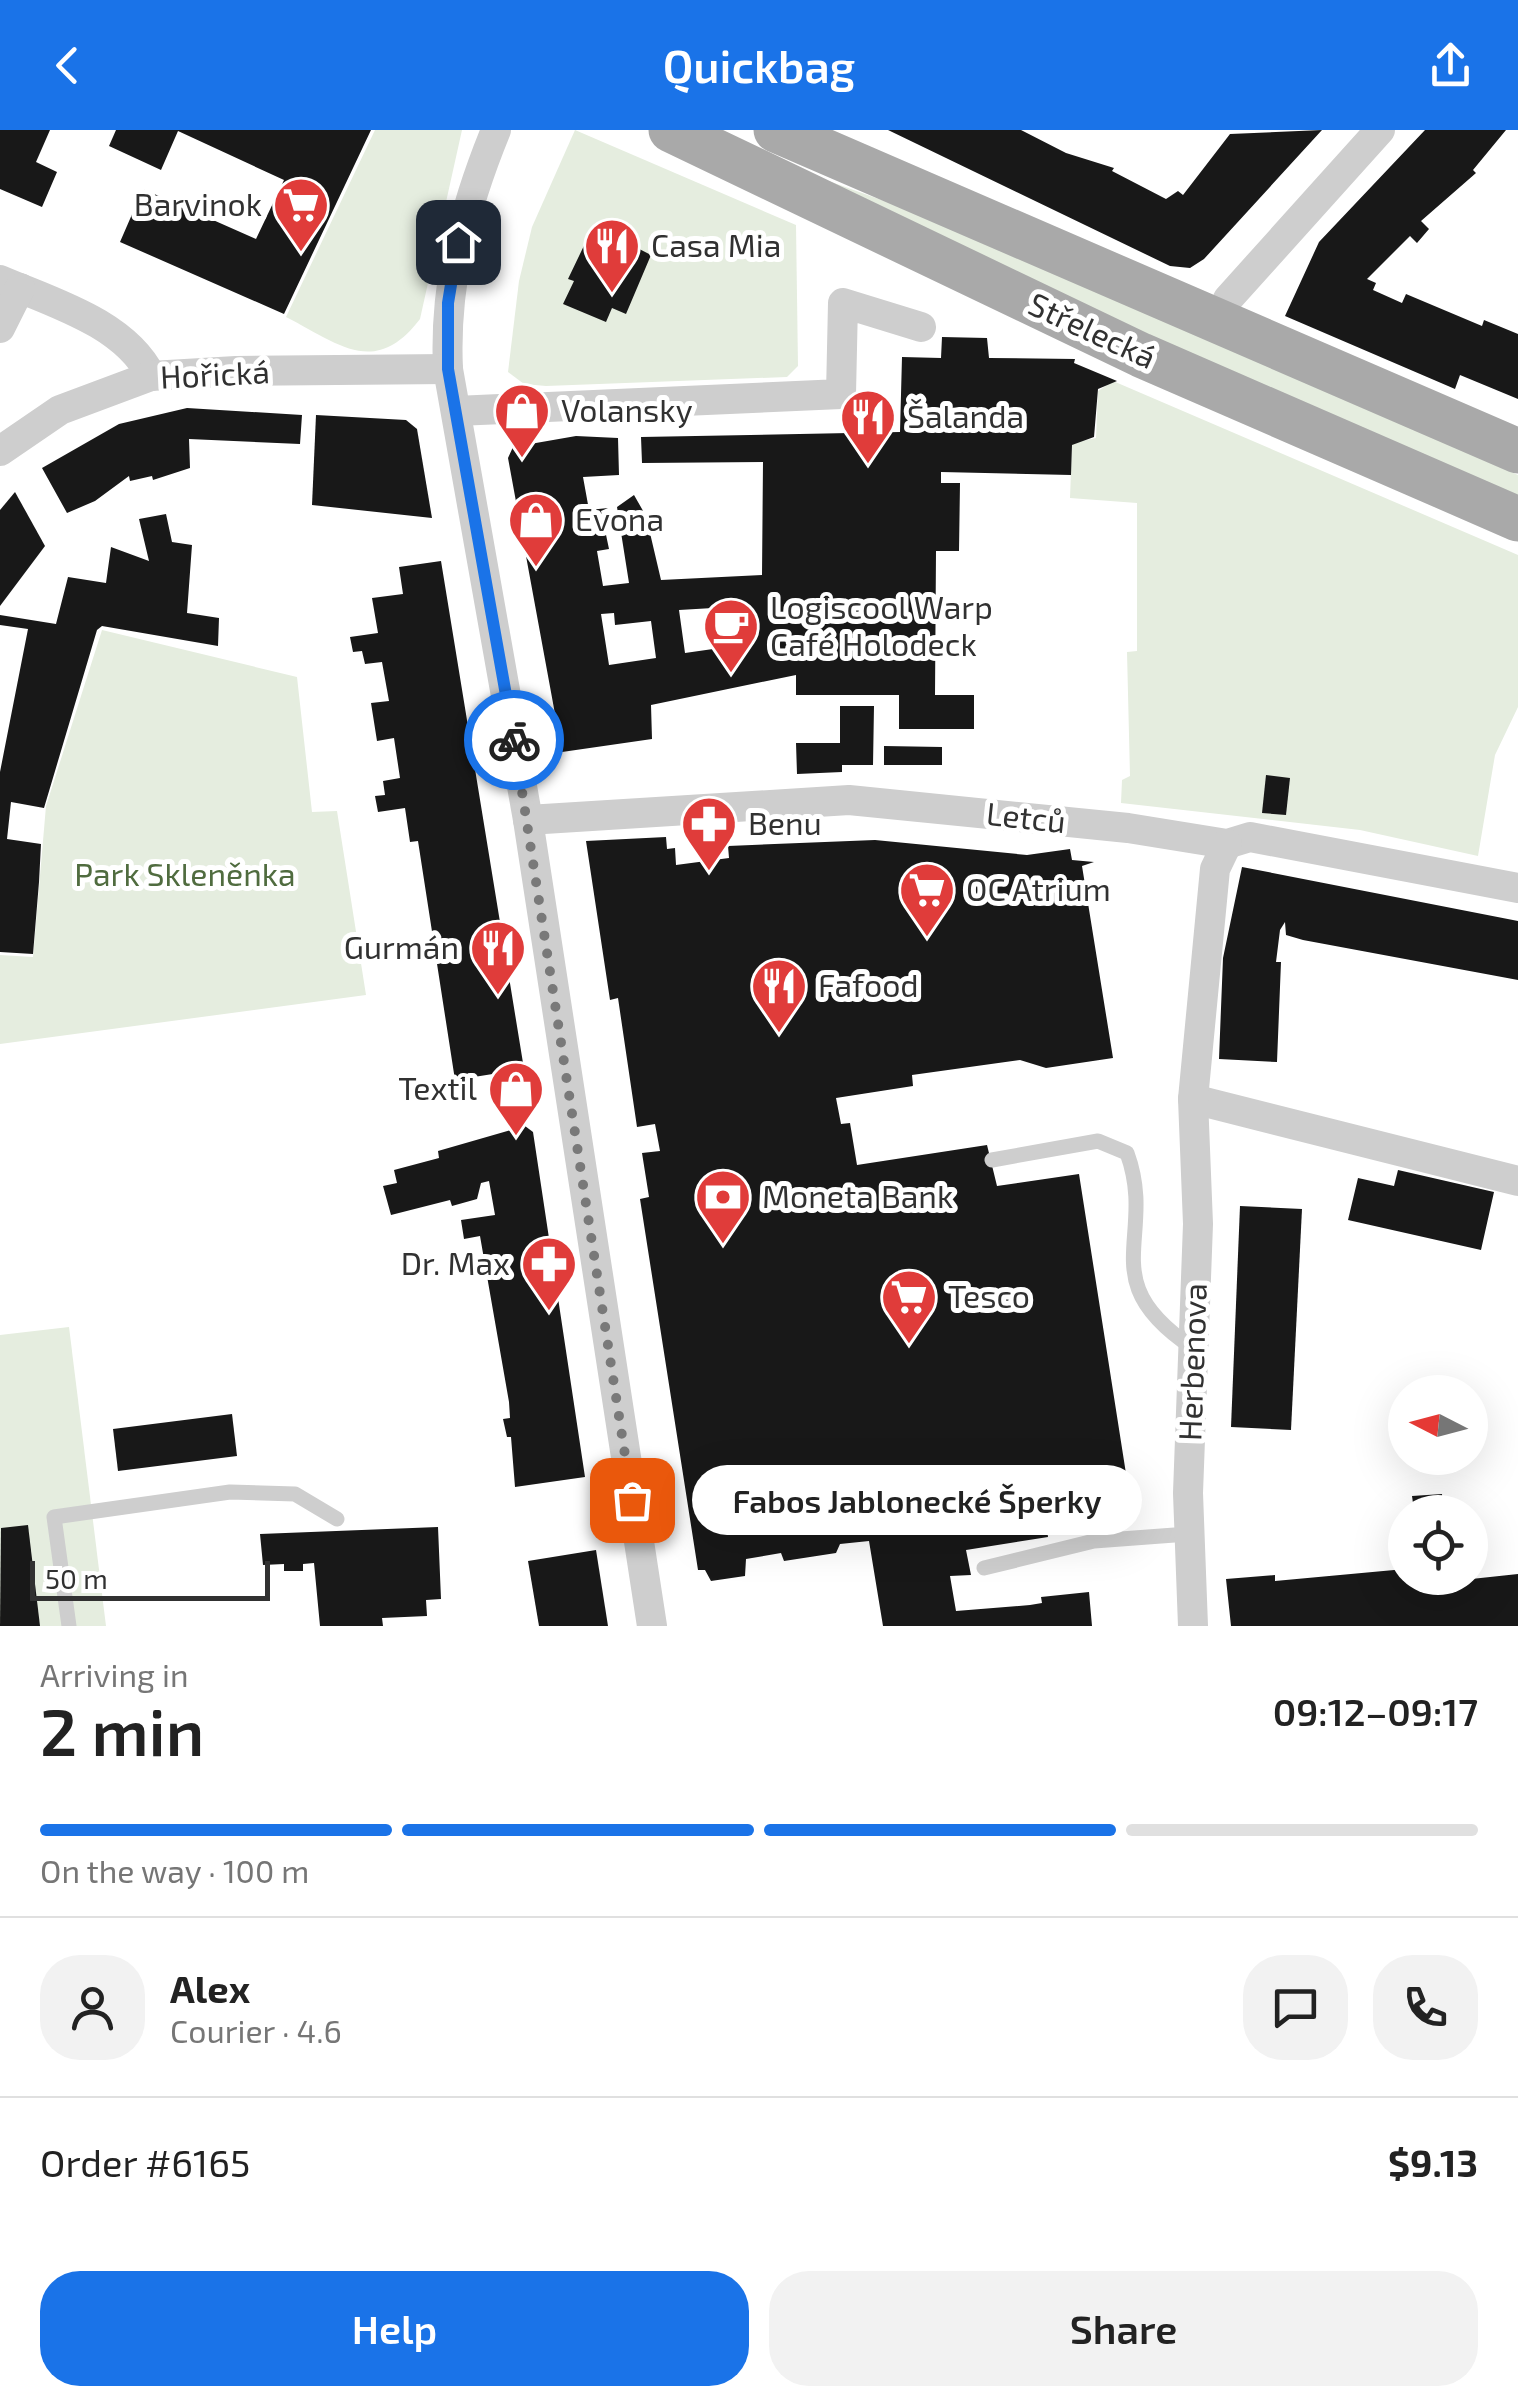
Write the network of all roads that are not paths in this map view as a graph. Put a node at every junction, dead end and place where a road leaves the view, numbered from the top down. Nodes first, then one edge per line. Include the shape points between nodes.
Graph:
1 (496, 130) edge
2 (671, 130) edge
3 (776, 130) edge
4 (1380, 130) edge
5 (10, 284) edge
6 (1228, 299) dead end
7 (921, 327) dead end
8 (0, 328) edge
9 (448, 369) junction
10 (152, 376) junction
11 (456, 412) junction
12 (0, 451) edge
13 (1518, 451) edge
14 (1518, 519) edge
15 (528, 820) junction
16 (1227, 844) junction
17 (1518, 888) edge
18 (1193, 1099) junction
19 (992, 1160) dead end
20 (1518, 1180) edge
21 (1193, 1348) junction
22 (337, 1519) dead end
23 (1188, 1534) junction
24 (984, 1568) dead end
25 (69, 1626) edge
26 (652, 1626) edge
27 (1192, 1626) edge

1 - 9 street via 453,262
2 - 14 main road, Střelecká via 1154,360
3 - 13 main road, Střelecká
4 - 6 street
5 - 8 street
5 - 10 street via 106,328 143,359
7 - 11 street via 843,303 842,394
9 - 10 street, Hořická
9 - 11 street
10 - 12 street, Hořická via 60,410
11 - 15 street
15 - 16 street, Letců via 849,800
15 - 26 street
16 - 17 street, Letců via 1250,836
16 - 18 street, Herbenova via 1214,869
18 - 20 street
18 - 21 street, Herbenova
19 - 21 lane via 1107,1141 1126,1153 1134,1182 1131,1252 1138,1294
21 - 23 street, Herbenova
22 - 25 lane via 294,1494 230,1492 54,1517
23 - 24 lane via 1094,1542
23 - 27 street, Herbenova

